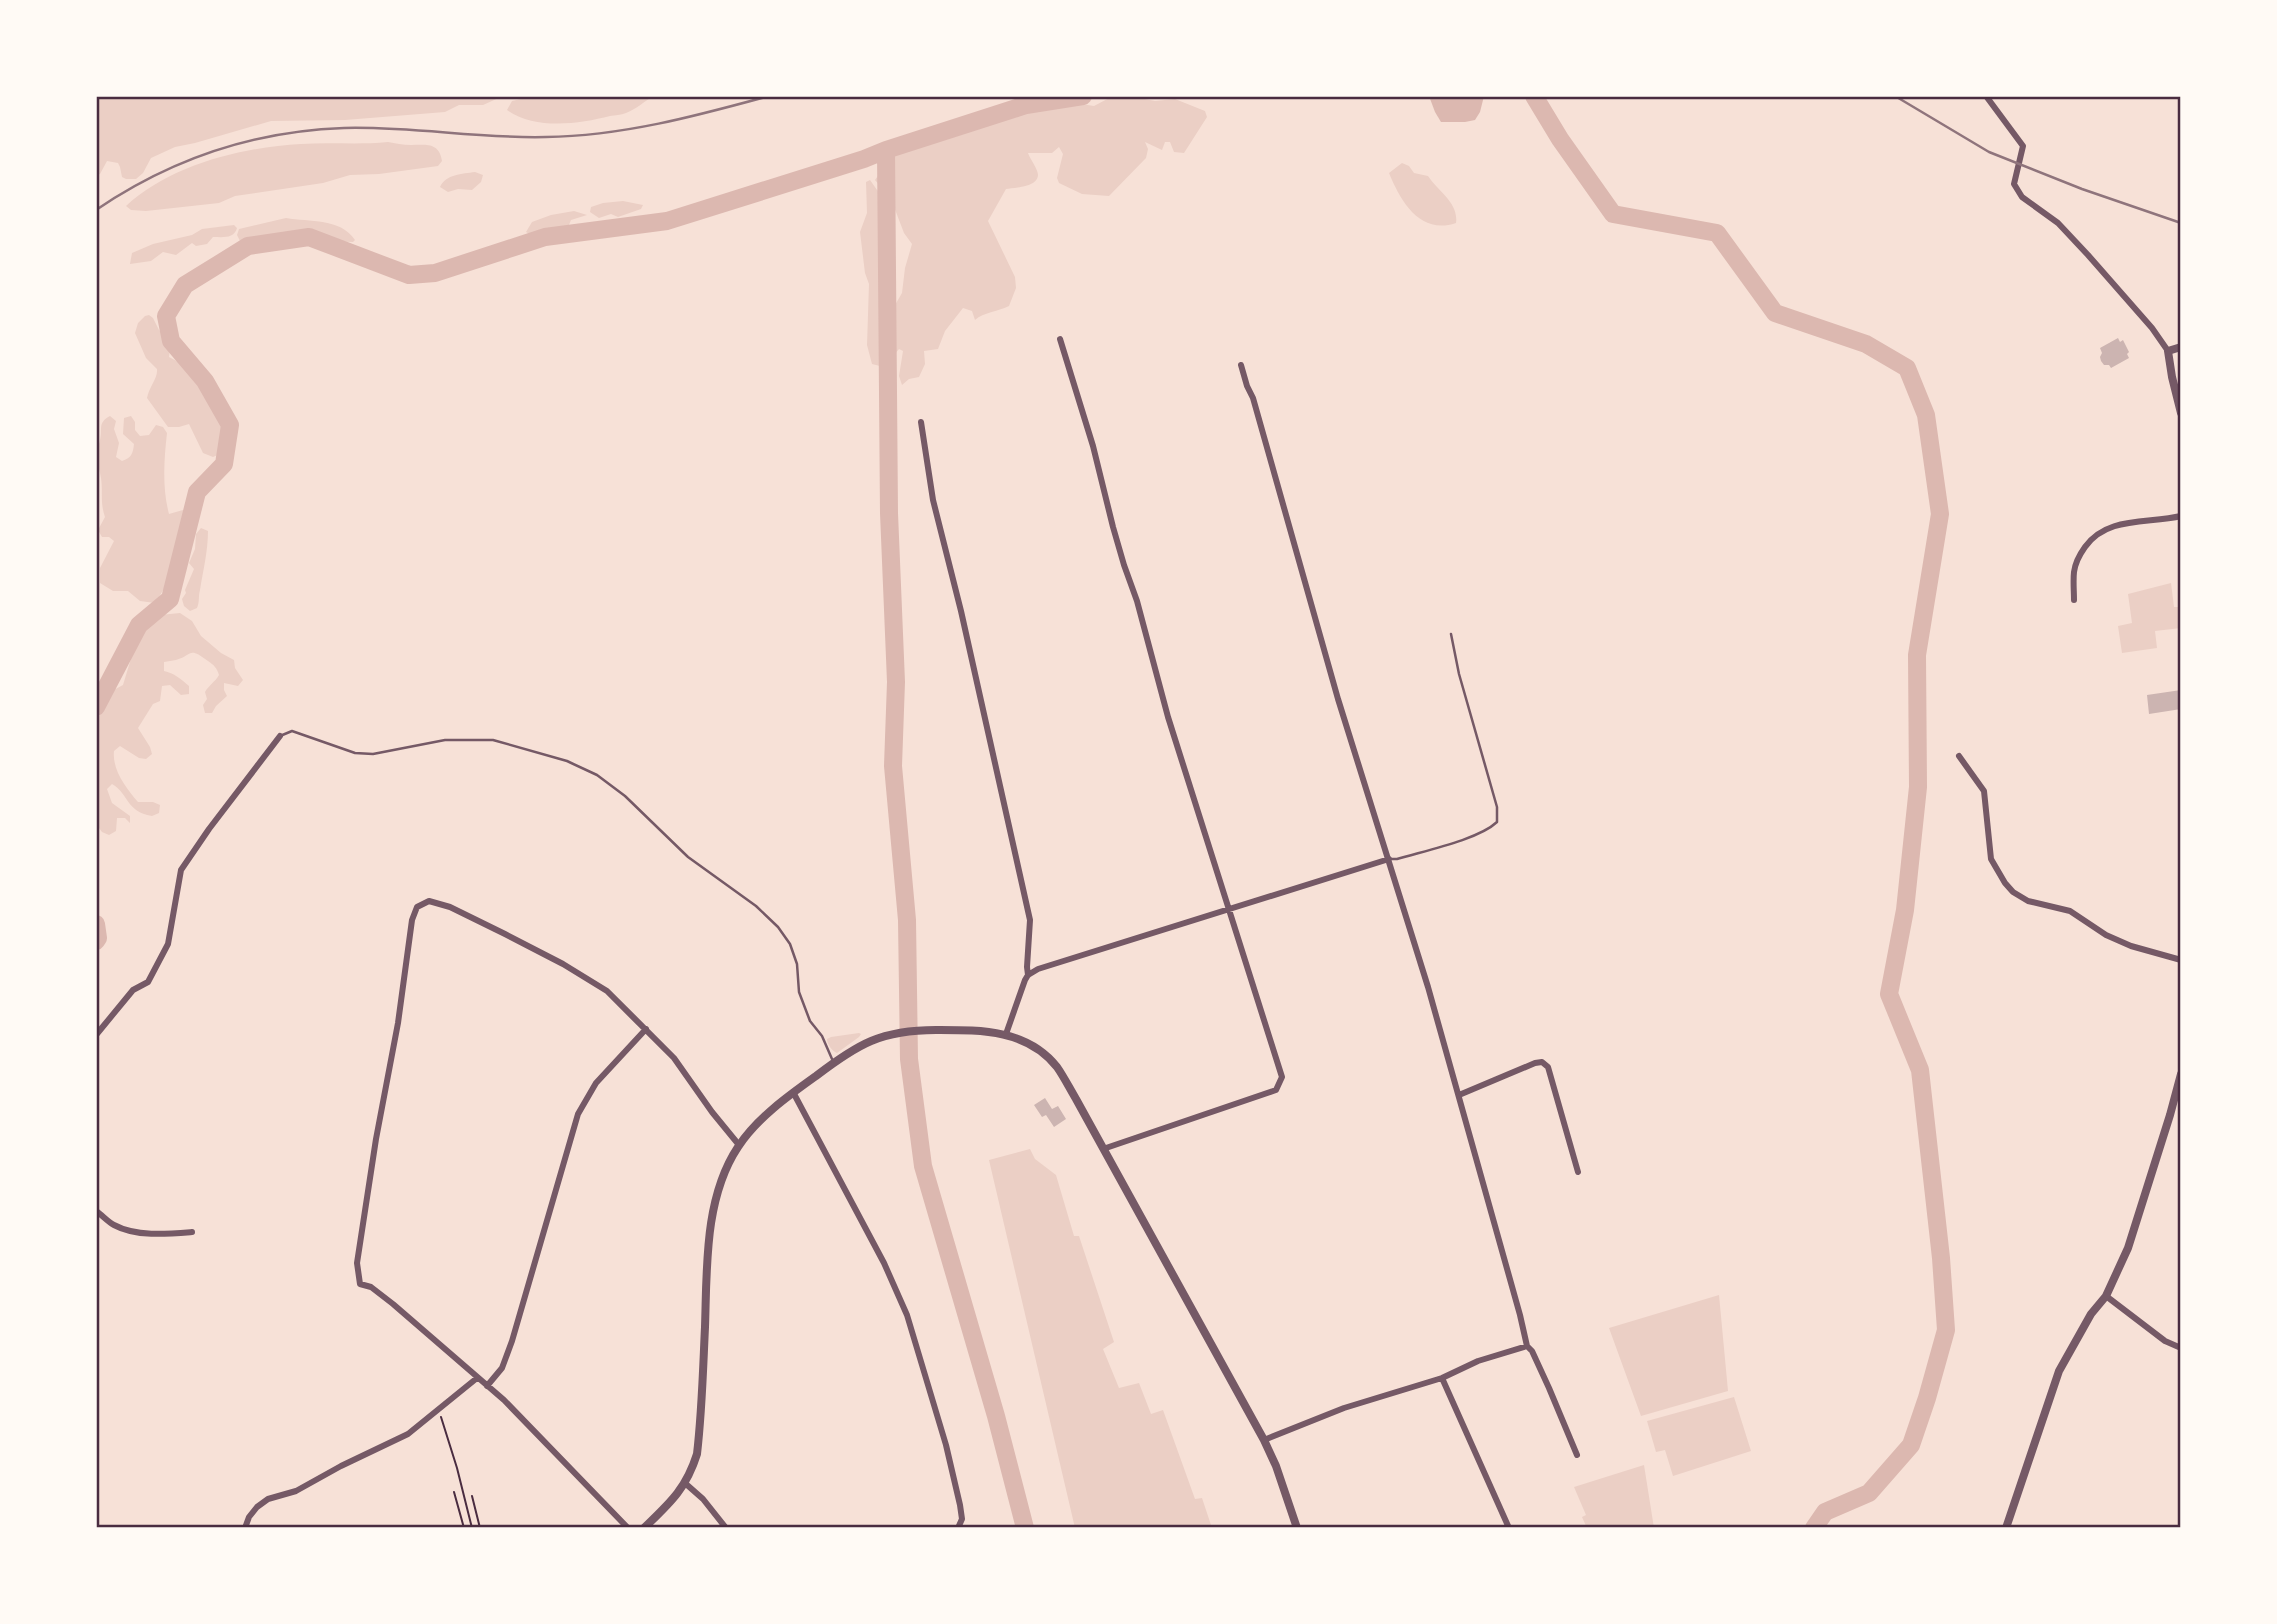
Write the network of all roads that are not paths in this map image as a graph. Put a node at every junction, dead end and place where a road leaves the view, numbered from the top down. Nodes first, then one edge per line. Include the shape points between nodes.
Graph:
1 (1986, 96) edge
2 (1060, 339) dead end
3 (2181, 347) edge
4 (2168, 351) junction
5 (1241, 365) dead end
6 (2181, 413) edge
7 (921, 422) dead end
8 (2181, 516) edge
9 (2074, 600) dead end
10 (1451, 634) dead end
11 (280, 736) joint
12 (1959, 756) dead end
13 (1389, 859) junction
14 (1229, 910) junction
15 (2181, 960) edge
16 (1028, 975) junction
17 (646, 1029) junction
18 (1006, 1034) junction
19 (96, 1035) edge
20 (834, 1062) junction
21 (2181, 1074) edge
22 (793, 1092) junction
23 (1459, 1095) junction
24 (739, 1145) junction
25 (1103, 1149) junction
26 (1578, 1172) dead end
27 (96, 1211) edge
28 (192, 1232) dead end
29 (2106, 1296) junction
30 (1527, 1346) junction
31 (2181, 1348) edge
32 (477, 1378) junction
33 (1442, 1378) junction
34 (486, 1386) junction
35 (1264, 1440) junction
36 (1577, 1455) dead end
37 (686, 1483) junction
38 (245, 1528) edge
39 (628, 1528) edge
40 (644, 1528) edge
41 (726, 1528) edge
42 (958, 1528) edge
43 (1297, 1528) edge
44 (1509, 1528) edge
45 (2006, 1528) edge

1 - 4 street via 2023,146 2014,184 2022,197 2058,223
2 - 14 street via 1168,718
3 - 4 street
4 - 6 street
5 - 13 street
7 - 16 street via 933,500 1030,920
8 - 9 street via 2120,524 2092,537 2074,571
10 - 13 lane via 1497,807 1497,822 1476,834
11 - 19 street via 181,870 168,944 148,982 133,990
11 - 20 lane via 292,732 355,753 373,754 445,740 493,740 567,761 597,775 688,858 778,927 797,964 799,992 810,1021
12 - 15 street via 1984,791 1991,859 2013,892 2028,901 2070,911 2131,946
13 - 14 street
13 - 23 street
14 - 16 street
14 - 25 street via 1280,1068 1280,1085 1263,1095
16 - 18 street
17 - 24 street via 674,1058
17 - 32 street via 607,991 564,964 450,907 429,901 418,908 412,920 357,1263 360,1284 393,1304
17 - 34 street via 596,1083 579,1114 512,1341 502,1368
18 - 20 street via 896,1032 865,1042
18 - 25 street via 1039,1050 1056,1067
20 - 22 street
21 - 29 street via 2128,1248
22 - 24 street
22 - 42 street via 907,1315 946,1445 960,1505
23 - 26 street via 1542,1062 1548,1067
23 - 30 street
24 - 37 street via 725,1170 712,1224 697,1454
25 - 35 street
27 - 28 street via 114,1225 134,1232
29 - 31 street via 2165,1342
29 - 45 street via 2059,1371
30 - 33 street
30 - 36 street
32 - 34 street
32 - 38 street via 408,1434 296,1491 268,1499 249,1517
33 - 35 street via 1344,1408
33 - 44 street
34 - 39 street via 505,1400
35 - 43 street
37 - 40 street
37 - 41 street

